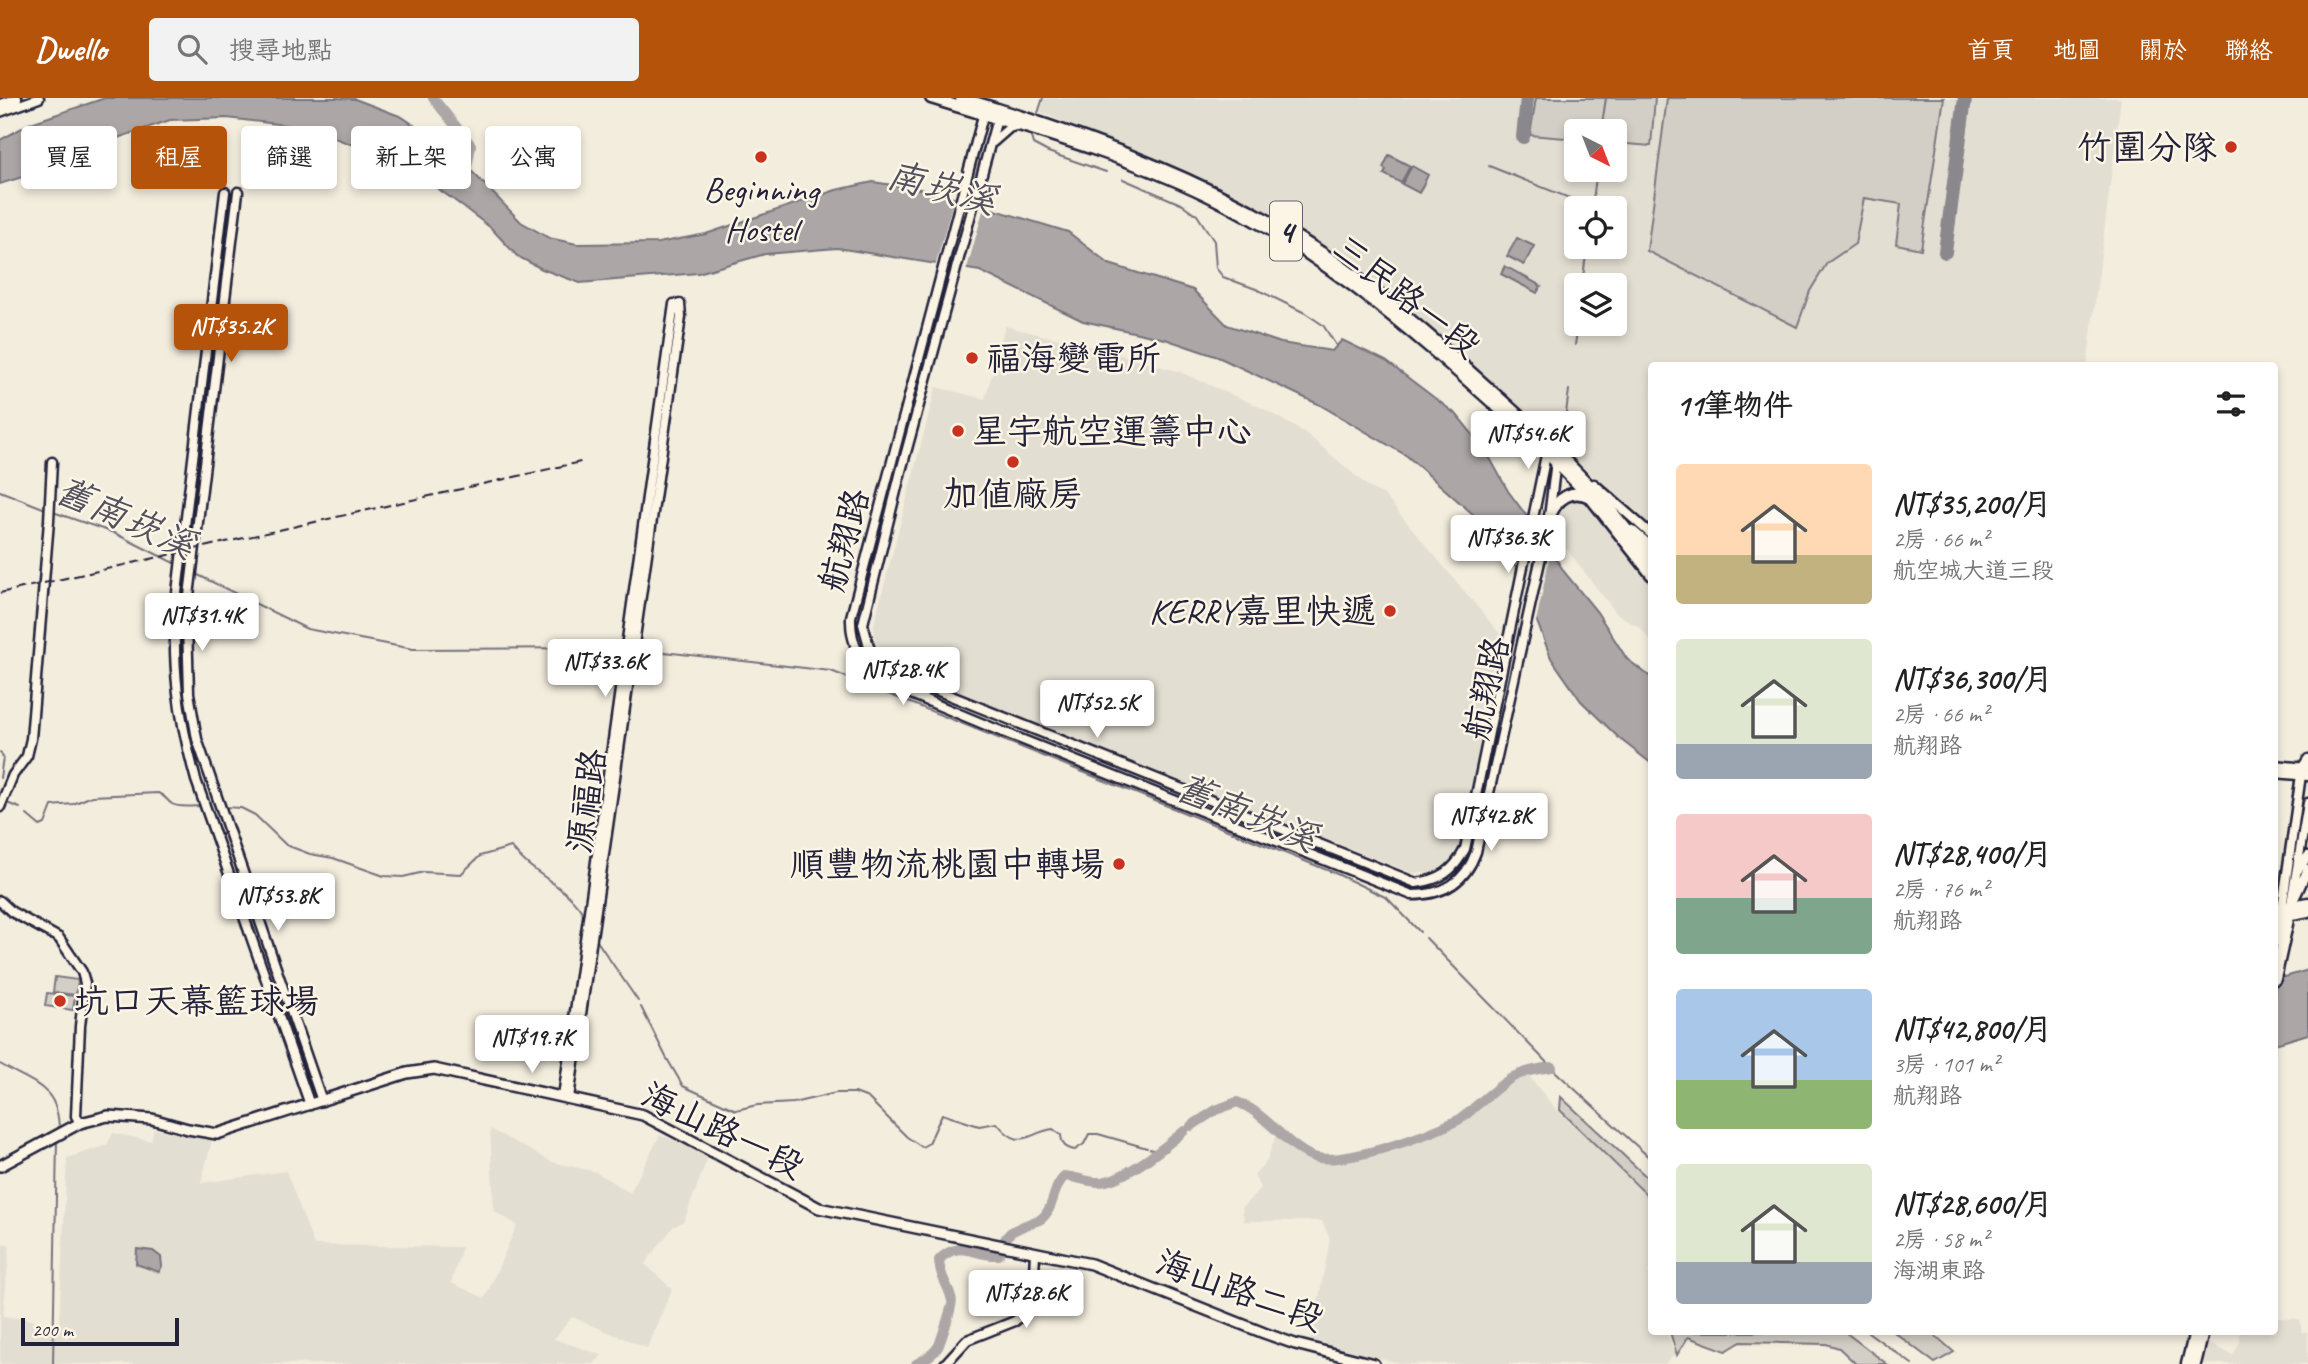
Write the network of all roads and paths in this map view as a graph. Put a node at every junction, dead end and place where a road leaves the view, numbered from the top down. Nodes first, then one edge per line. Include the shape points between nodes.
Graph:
1 (17, 98) edge
2 (39, 98) edge
3 (931, 98) edge
4 (961, 98) edge
5 (0, 104) edge
6 (985, 110) junction
7 (0, 112) edge
8 (999, 114) junction
9 (1019, 125) junction
10 (989, 151) junction
11 (225, 192) dead end
12 (238, 192) dead end
13 (677, 304) dead end
14 (1553, 453) junction
15 (52, 462) dead end
16 (1590, 497) junction
17 (1619, 519) junction
18 (1549, 520) junction
19 (1648, 532) edge
20 (1648, 544) edge
21 (1648, 556) edge
22 (1648, 570) edge
23 (2308, 759) edge
24 (2278, 766) edge
25 (2305, 772) edge
26 (2278, 773) edge
27 (2308, 803) edge
28 (0, 807) edge
29 (2308, 856) edge
30 (2308, 869) edge
31 (2295, 875) junction
32 (2284, 894) junction
33 (0, 901) edge
34 (2308, 903) edge
35 (2308, 911) edge
36 (2282, 912) edge
37 (2278, 953) edge
38 (566, 1098) junction
39 (322, 1101) junction
40 (310, 1105) junction
41 (79, 1123) junction
42 (0, 1166) edge
43 (1002, 1246) joint
44 (1035, 1253) junction
45 (2194, 1335) edge
46 (2202, 1335) edge
47 (945, 1364) edge
48 (1374, 1364) edge
49 (2188, 1364) edge
50 (2195, 1364) edge

1 - 5 street
2 - 7 street
3 - 6 main road, 三民路一段 / 4
4 - 6 main road, 三民路一段 / 4
6 - 8 main road, 三民路一段 / 4
6 - 18 street, 航翔路 via 851,617 856,648 880,681 1412,895 1437,893 1450,887 1472,863
8 - 9 main road, 三民路一段 / 4
8 - 9 main road, 三民路一段 / 4 via 1123,152 1265,218 1384,298 1432,337 1527,429 1354,285 1295,245 1164,176
8 - 10 street, 航翔路
9 - 10 street via 1001,133
10 - 14 street, 航翔路 via 863,624 870,650 889,671 1416,883 1440,878 1451,871 1465,849 1536,510
11 - 40 street via 176,601 176,695 196,780
12 - 39 street via 189,596 189,693 202,756
13 - 38 street, 源福路 via 681,317
14 - 16 main road
14 - 17 main road
14 - 18 street, 航翔路
14 - 19 street
15 - 28 street via 31,739
16 - 18 main road via 1567,495 1554,507
16 - 22 main road
17 - 20 street
17 - 21 main road
23 - 25 street
24 - 25 street
25 - 26 street
25 - 32 street
27 - 31 street
29 - 31 street
30 - 36 street
31 - 32 street
31 - 36 street
32 - 36 street
33 - 41 street via 59,938 82,972
34 - 36 main road
35 - 36 main road
36 - 37 main road
38 - 39 main road, 海山路一段 via 434,1069 407,1073
38 - 43 main road, 海山路一段 via 658,1121 819,1208
39 - 40 main road, 海山路一段
40 - 41 main road, 海山路一段 via 217,1134 152,1118 108,1116
41 - 42 main road, 海山路一段
43 - 44 main road, 海山路二段
44 - 47 street via 1033,1294 1022,1315 967,1340
44 - 48 main road, 海山路二段 via 1091,1264 1295,1344
45 - 49 main road
46 - 50 main road

